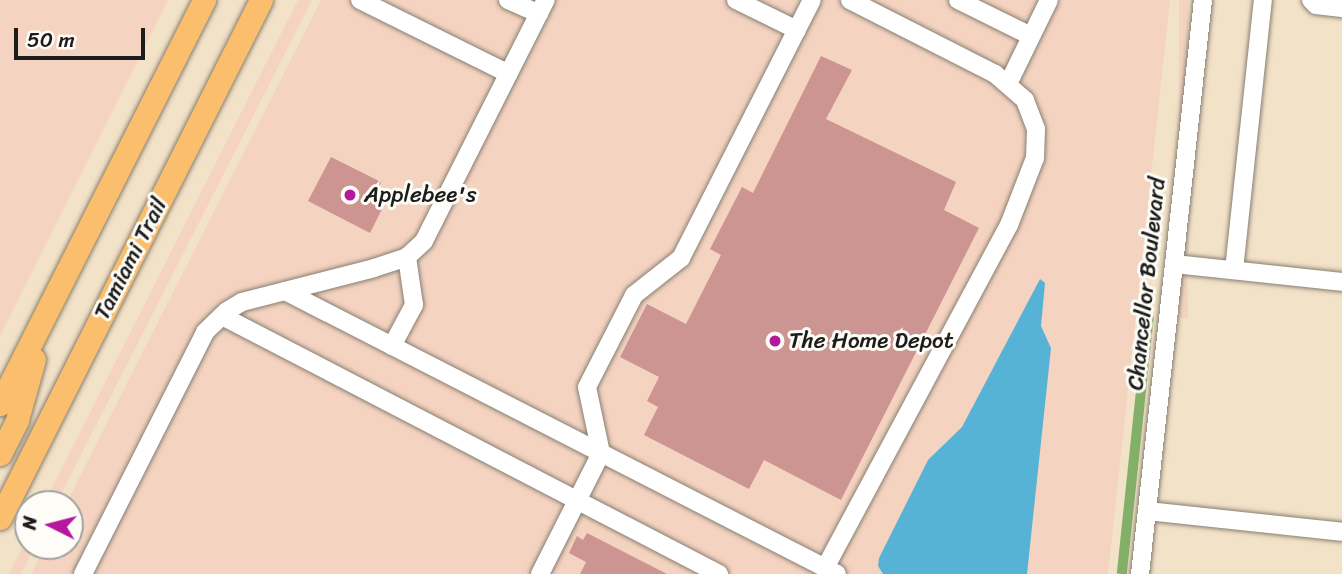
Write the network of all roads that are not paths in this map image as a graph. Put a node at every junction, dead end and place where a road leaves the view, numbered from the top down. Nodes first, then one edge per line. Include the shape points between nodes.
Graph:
1 (204, 0) edge
2 (261, 0) edge
3 (360, 0) edge
4 (509, 0) edge
5 (736, 0) edge
6 (812, 0) edge
7 (958, 0) edge
8 (1049, 0) edge
9 (1203, 0) edge
10 (1263, 0) edge
11 (1311, 0) edge
12 (853, 1) edge
13 (543, 7) edge
14 (1342, 8) edge
15 (797, 30) junction
16 (1031, 36) junction
17 (509, 74) junction
18 (1007, 84) junction
19 (407, 257) junction
20 (1174, 264) junction
21 (1234, 271) junction
22 (1342, 282) edge
23 (285, 291) junction
24 (46, 312) junction
25 (222, 316) junction
26 (392, 346) junction
27 (0, 404) edge
28 (601, 453) junction
29 (0, 454) edge
30 (577, 500) junction
31 (1147, 511) junction
32 (0, 518) edge
33 (1342, 532) edge
34 (831, 571) edge
35 (83, 574) edge
36 (540, 574) edge
37 (719, 574) edge
38 (1140, 574) edge

1 - 24 main road
2 - 32 main road, Tamiami Trail
3 - 17 street
4 - 13 street
5 - 15 street
6 - 15 street
7 - 16 street
8 - 16 street
9 - 20 street, Chancellor Boulevard
10 - 21 street
11 - 14 street via 1316,5
12 - 18 street
13 - 17 street
15 - 28 street via 681,258 634,295 587,387
16 - 18 street
17 - 19 street via 424,241
18 - 34 street via 1025,100 1036,129 1035,158 1009,225
19 - 23 street
19 - 26 street via 414,305
20 - 21 street
20 - 31 street, Chancellor Boulevard
21 - 22 street
23 - 25 street via 242,302
23 - 26 street
24 - 27 main road
24 - 29 main road via 17,420
25 - 30 street
25 - 35 street via 205,332
26 - 28 street
28 - 30 street
28 - 34 street
30 - 36 street
30 - 37 street
31 - 33 street
31 - 38 street, Chancellor Boulevard

